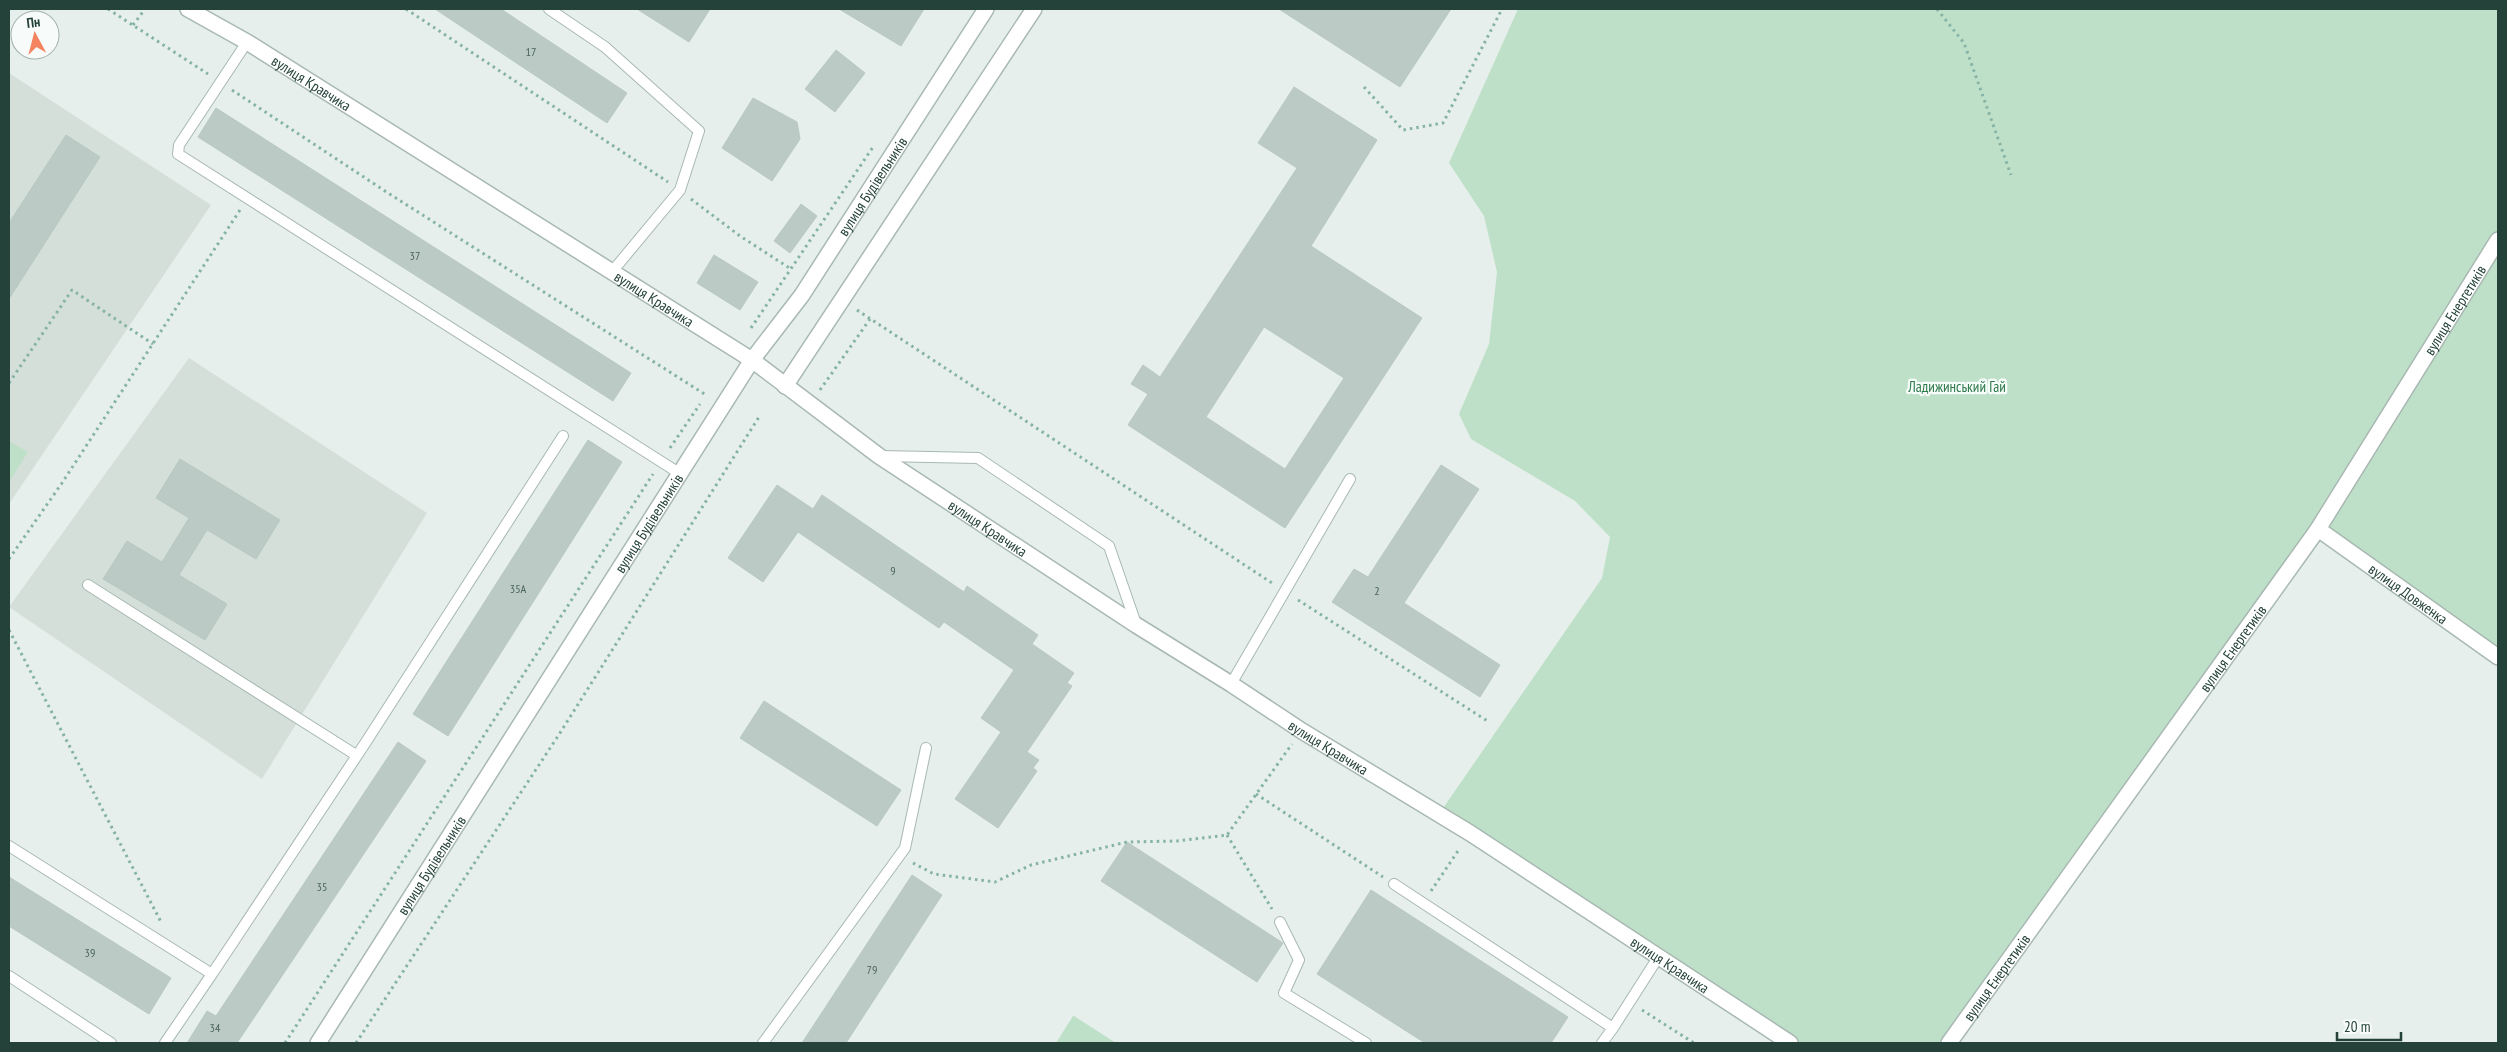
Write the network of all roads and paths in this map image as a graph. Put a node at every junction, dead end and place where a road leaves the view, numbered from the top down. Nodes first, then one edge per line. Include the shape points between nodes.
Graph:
1 (108, 9) edge
2 (145, 9) edge
3 (188, 9) edge
4 (406, 9) edge
5 (549, 9) edge
6 (986, 9) edge
7 (1034, 9) edge
8 (1502, 9) edge
9 (1937, 9) edge
10 (133, 26) junction
11 (247, 42) junction
12 (220, 83) junction
13 (1364, 87) dead end
14 (874, 146) dead end
15 (2011, 175) dead end
16 (680, 190) junction
17 (247, 199) junction
18 (2498, 240) edge
19 (791, 269) junction
20 (611, 273) junction
21 (857, 310) dead end
22 (870, 318) junction
23 (153, 344) junction
24 (736, 350) junction
25 (752, 360) junction
26 (9, 383) edge
27 (785, 386) junction
28 (711, 387) dead end
29 (818, 392) dead end
30 (706, 395) junction
31 (759, 417) dead end
32 (563, 436) dead end
33 (880, 456) junction
34 (661, 462) junction
35 (679, 473) junction
36 (1350, 479) dead end
37 (2318, 529) junction
38 (9, 559) edge
39 (88, 585) dead end
40 (1284, 591) junction
41 (1136, 625) junction
42 (9, 630) edge
43 (2498, 657) edge
44 (1231, 684) junction
45 (1489, 722) dead end
46 (1302, 731) junction
47 (926, 748) dead end
48 (356, 755) junction
49 (1256, 794) junction
50 (1470, 833) junction
51 (1227, 835) junction
52 (9, 846) edge
53 (899, 856) junction
54 (1394, 884) joint
55 (1423, 904) junction
56 (1280, 922) joint
57 (177, 952) junction
58 (1659, 956) junction
59 (212, 974) junction
60 (9, 976) edge
61 (1629, 1002) junction
62 (1613, 1028) junction
63 (111, 1043) edge
64 (165, 1043) edge
65 (285, 1043) edge
66 (318, 1043) edge
67 (356, 1043) edge
68 (763, 1043) edge
69 (1366, 1043) edge
70 (1602, 1043) edge
71 (1694, 1043) edge
72 (1790, 1043) edge
73 (1949, 1043) edge

1 - 10 path
2 - 10 path
3 - 11 street, вулиця Кравчика
4 - 16 path
5 - 16 lane via 605,47 698,131
6 - 25 street, вулиця Будівельників via 802,295
7 - 27 street
8 - 13 path via 1443,123 1403,130
9 - 15 path via 1964,43
10 - 12 path
11 - 12 lane
11 - 20 street, вулиця Кравчика
12 - 17 lane via 180,145 178,154
12 - 30 path
14 - 19 path
16 - 19 path via 740,236
16 - 20 lane
17 - 23 path
17 - 34 lane
18 - 37 street, вулиця Енергетиків
19 - 24 path
20 - 24 street, вулиця Кравчика
21 - 22 path
22 - 29 path
22 - 40 path
23 - 26 path via 72,290
23 - 38 path
24 - 25 street, вулиця Кравчика
25 - 27 street, вулиця Кравчика
25 - 35 street, вулиця Будівельників
27 - 33 street, вулиця Кравчика
28 - 30 path
30 - 34 path
31 - 67 path via 560,733
32 - 48 lane
33 - 41 street, вулиця Кравчика
33 - 41 lane via 978,458 1109,546
34 - 35 lane
34 - 65 path
35 - 66 street, вулиця Будівельників
36 - 40 lane
37 - 43 street, вулиця Довженка
37 - 73 street, вулиця Енергетиків
39 - 48 lane
40 - 44 lane
40 - 45 path
41 - 44 street, вулиця Кравчика
42 - 57 path
44 - 46 street, вулиця Кравчика
46 - 49 path
46 - 50 street, вулиця Кравчика
47 - 53 lane via 905,848
48 - 59 lane
49 - 51 path
49 - 54 path
50 - 55 path
50 - 58 street, вулиця Кравчика
51 - 53 path via 1127,842 1031,865 995,882 934,874
51 - 56 path
52 - 57 lane
53 - 68 lane
54 - 55 lane
55 - 62 lane
56 - 69 lane via 1299,960 1284,994
57 - 59 lane
58 - 61 lane
58 - 72 street, вулиця Кравчика
59 - 64 lane
60 - 63 lane
61 - 62 lane
61 - 71 path
62 - 70 lane

